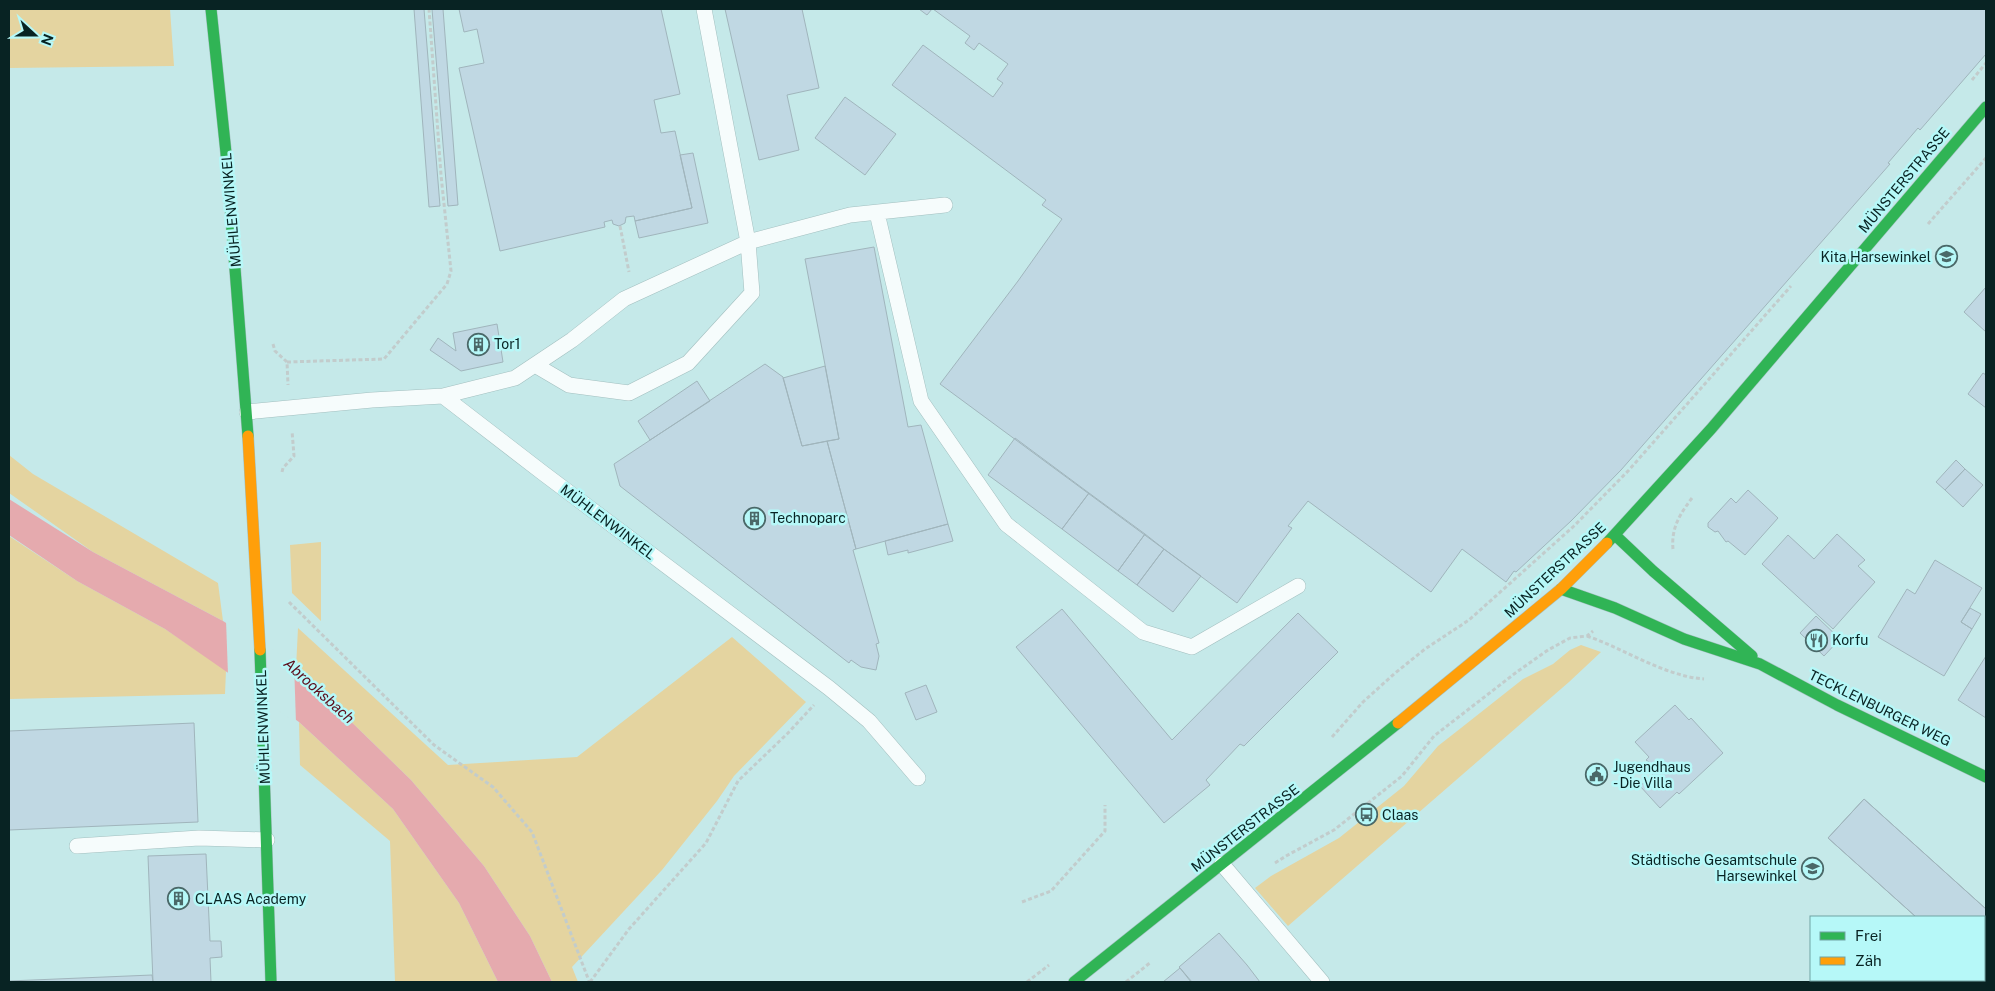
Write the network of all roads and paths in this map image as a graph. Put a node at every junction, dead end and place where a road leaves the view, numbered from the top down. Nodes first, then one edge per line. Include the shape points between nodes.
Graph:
1 (211, 9) edge
2 (429, 9) edge
3 (704, 9) edge
4 (1986, 63) edge
5 (1967, 86) dead end
6 (1986, 107) edge
7 (945, 205) dead end
8 (877, 213) junction
9 (620, 226) dead end
10 (748, 242) junction
11 (1792, 285) dead end
12 (634, 294) junction
13 (287, 362) dead end
14 (535, 365) junction
15 (443, 396) junction
16 (247, 412) junction
17 (1616, 535) junction
18 (1298, 586) dead end
19 (1561, 589) junction
20 (288, 602) dead end
21 (1760, 664) junction
22 (829, 688) junction
23 (1328, 742) dead end
24 (1986, 777) edge
25 (918, 778) dead end
26 (1105, 805) dead end
27 (267, 840) junction
28 (77, 846) dead end
29 (1222, 864) junction
30 (1022, 902) dead end
31 (1050, 965) dead end
32 (271, 982) edge
33 (590, 982) edge
34 (1027, 982) edge
35 (1074, 982) edge
36 (1322, 982) edge

1 - 16 street, MÜHLENWINKEL
2 - 13 path via 451,271 447,284 384,359
3 - 10 lane
4 - 5 path
6 - 17 street, MÜNSTERSTRASSE via 1711,429
7 - 8 lane
8 - 10 lane via 850,215
8 - 18 lane via 921,401 1006,524 1143,632 1192,647
9 - 12 path
10 - 12 lane
10 - 14 lane via 752,293 688,363 629,393 569,385
11 - 23 path via 1629,470 1574,526 1469,620 1394,674 1363,702
12 - 14 lane
14 - 15 lane via 515,378
15 - 16 lane
15 - 22 lane, MÜHLENWINKEL
16 - 27 street, MÜHLENWINKEL via 259,607
17 - 19 street, MÜNSTERSTRASSE
17 - 21 street, TECKLENBURGER WEG
19 - 21 street, TECKLENBURGER WEG via 1615,608 1684,639
19 - 29 street, MÜNSTERSTRASSE
20 - 33 path via 434,745 494,787 532,832
21 - 24 street, TECKLENBURGER WEG
22 - 25 lane, MÜHLENWINKEL via 869,721
22 - 33 path via 738,781 706,843 629,929
26 - 30 path via 1105,831 1050,891
27 - 28 lane via 199,838
27 - 32 street, MÜHLENWINKEL
29 - 35 street, MÜNSTERSTRASSE
29 - 36 lane
31 - 34 path

